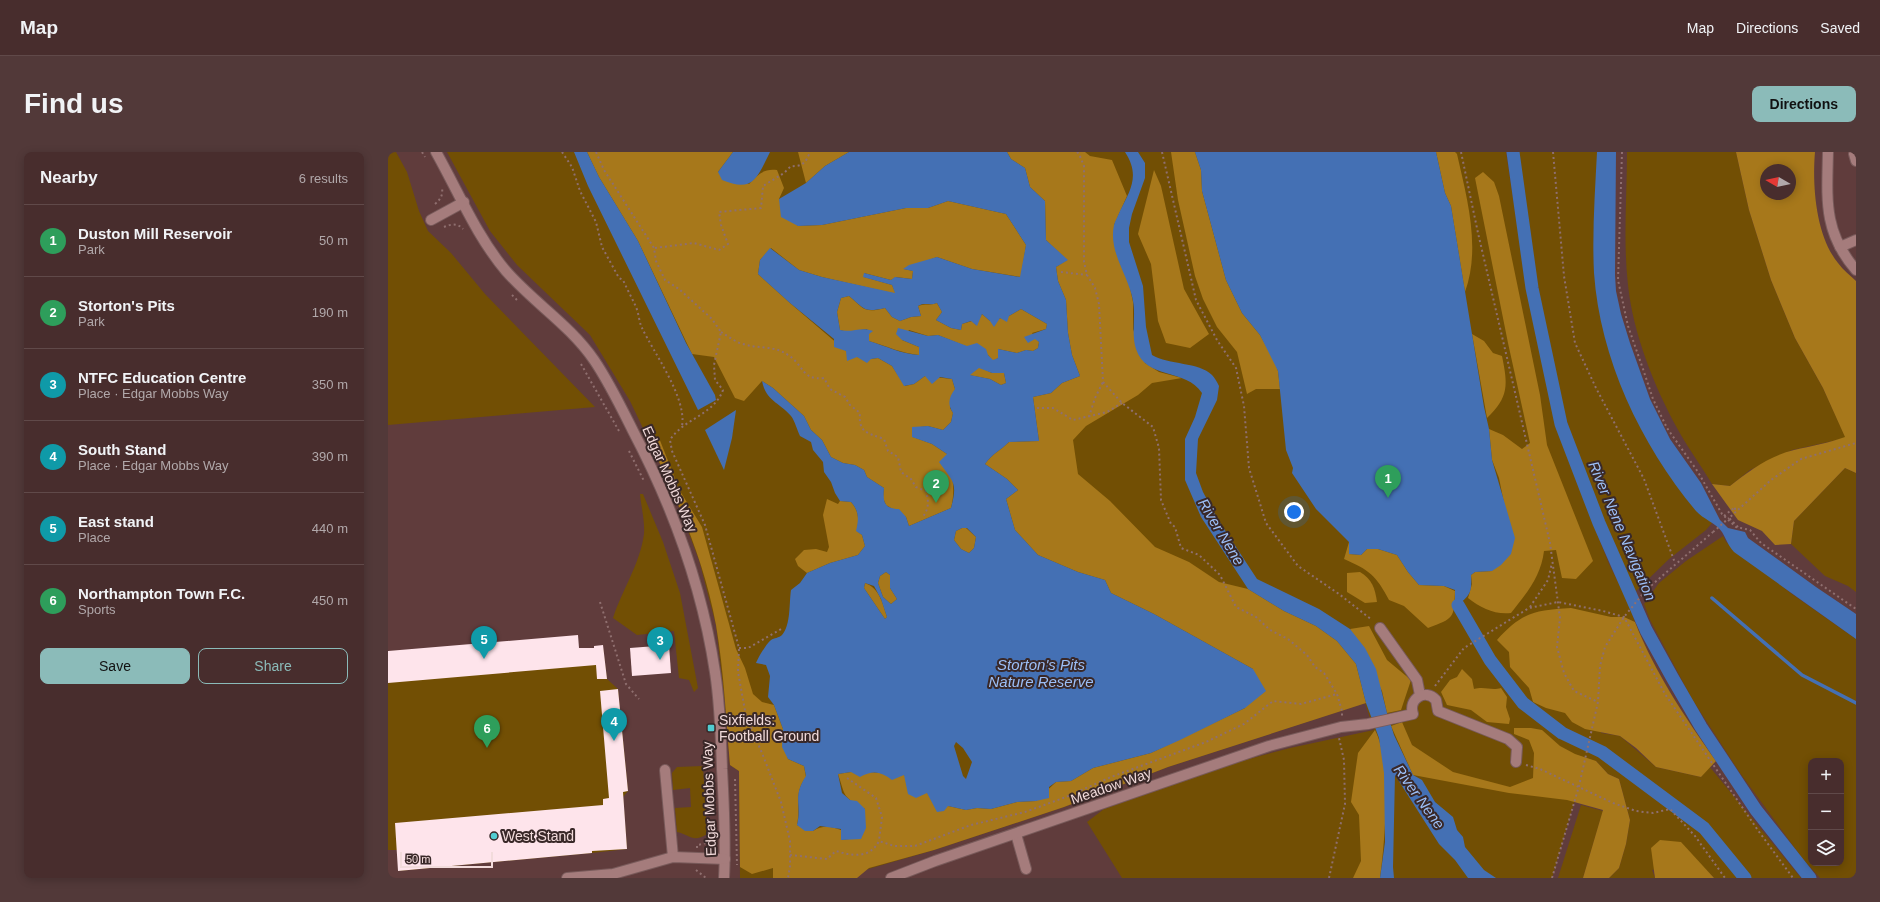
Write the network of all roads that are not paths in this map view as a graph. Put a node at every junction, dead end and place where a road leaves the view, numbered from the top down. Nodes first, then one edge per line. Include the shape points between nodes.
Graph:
1 (436, 152) edge
2 (1828, 152) edge
3 (464, 202) junction
4 (435, 221) road end
5 (1856, 240) edge
6 (1840, 247) junction
7 (1856, 270) edge
8 (1380, 628) road end
9 (1424, 695) junction
10 (1516, 762) road end
11 (665, 770) dead end
12 (1016, 834) junction
13 (673, 857) junction
14 (725, 859) junction
15 (1026, 869) dead end
16 (567, 878) edge
17 (724, 878) edge
18 (892, 878) edge

1 - 3 street, Edgar Mobbs Way
2 - 6 street via 1827,198 1830,224
3 - 4 street
3 - 14 street, Edgar Mobbs Way via 499,262 531,296 566,326 594,360 636,436 669,506 697,586 715,673 719,709
5 - 6 street
6 - 7 street
8 - 9 street via 1417,680
9 - 10 street via 1436,700 1438,711 1508,739 1517,747
9 - 12 street, Meadow Way via 1413,701 1413,714 1405,717 1341,727 1269,746
11 - 13 street
12 - 15 street
12 - 18 street, Meadow Way
13 - 14 street
13 - 16 street via 624,872
14 - 17 street, Edgar Mobbs Way

